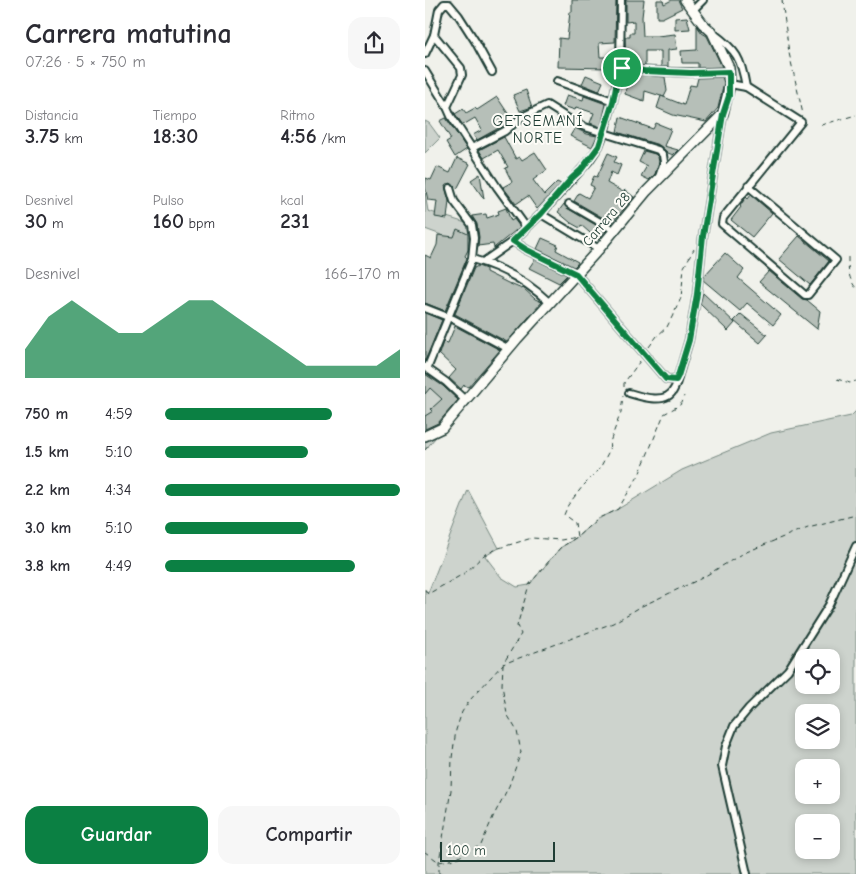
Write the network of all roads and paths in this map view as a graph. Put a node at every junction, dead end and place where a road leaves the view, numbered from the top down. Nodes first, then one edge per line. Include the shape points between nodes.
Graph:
1 (621, 0) edge
2 (685, 0) edge
3 (703, 0) edge
4 (782, 0) edge
5 (693, 10) junction
6 (712, 32) junction
7 (434, 35) junction
8 (425, 54) edge
9 (622, 67) junction
10 (425, 71) edge
11 (492, 72) dead end
12 (729, 72) junction
13 (557, 81) dead end
14 (730, 84) junction
15 (746, 88) junction
16 (613, 102) junction
17 (447, 106) junction
18 (723, 114) junction
19 (856, 115) edge
20 (801, 122) junction
21 (821, 125) dead end
22 (604, 133) junction
23 (472, 148) junction
24 (659, 178) junction
25 (748, 186) junction
26 (450, 188) dead end
27 (569, 204) dead end
28 (541, 214) junction
29 (526, 227) junction
30 (614, 230) junction
31 (513, 241) junction
32 (599, 249) junction
33 (848, 257) dead end
34 (472, 260) junction
35 (483, 262) junction
36 (576, 274) junction
37 (856, 288) edge
38 (550, 303) junction
39 (425, 308) edge
40 (448, 318) junction
41 (509, 349) junction
42 (426, 368) edge
43 (678, 376) junction
44 (837, 379) dead end
45 (856, 381) edge
46 (629, 393) dead end
47 (684, 396) dead end
48 (466, 401) junction
49 (425, 436) edge
50 (856, 515) edge
51 (577, 537) junction
52 (856, 546) edge
53 (425, 590) edge
54 (503, 664) junction
55 (425, 852) edge
56 (439, 862) junction
57 (439, 874) edge
58 (747, 874) edge

1 - 9 street
2 - 5 street
3 - 5 street
4 - 20 path via 789,53 803,114
5 - 6 street
6 - 12 street
6 - 15 street via 732,47 739,59
7 - 8 street
7 - 11 street via 439,10 444,4 449,4
7 - 17 street via 461,68 462,75
9 - 12 street via 691,73
9 - 16 street
10 - 17 street
12 - 14 street
13 - 16 street
14 - 15 street
14 - 18 street
15 - 20 street
16 - 22 street
17 - 23 street
18 - 24 street, Carrera 28
18 - 43 street via 697,294
19 - 21 path
20 - 25 street
22 - 23 street via 585,127 547,105
22 - 24 street via 658,150 663,155
22 - 28 street via 589,161
23 - 29 street
24 - 30 street, Carrera 28
25 - 25 street via 723,218 722,224 808,295 837,260
26 - 34 street via 454,201 472,225
27 - 30 street
28 - 29 street
28 - 32 street
29 - 31 street
30 - 32 street, Carrera 28
31 - 35 street
31 - 36 street
32 - 36 street, Carrera 28
33 - 37 path via 850,280
34 - 35 street
34 - 40 street
35 - 38 street via 519,278
36 - 38 street, Carrera 28
36 - 43 street via 666,379 676,380
38 - 41 street, Carrera 28
39 - 40 street
40 - 41 street
40 - 42 street
41 - 48 street, Carrera 28
42 - 48 street
43 - 46 street via 674,392 665,397 648,399
44 - 45 path via 850,383
47 - 51 path via 680,405 664,414 639,475 618,509 597,519
48 - 49 street, Carrera 28 via 442,428
50 - 54 path via 808,528 743,553 700,579 613,623
51 - 53 path via 561,540 532,538 499,548 428,594
51 - 54 path via 560,548 529,585 517,626 521,634
52 - 58 street via 829,605 788,670 734,726 726,746 722,766
54 - 56 path via 470,700 456,730 451,790
54 - 56 path via 502,686 507,714 517,731 521,752 481,846 455,859
55 - 56 path
56 - 57 path

